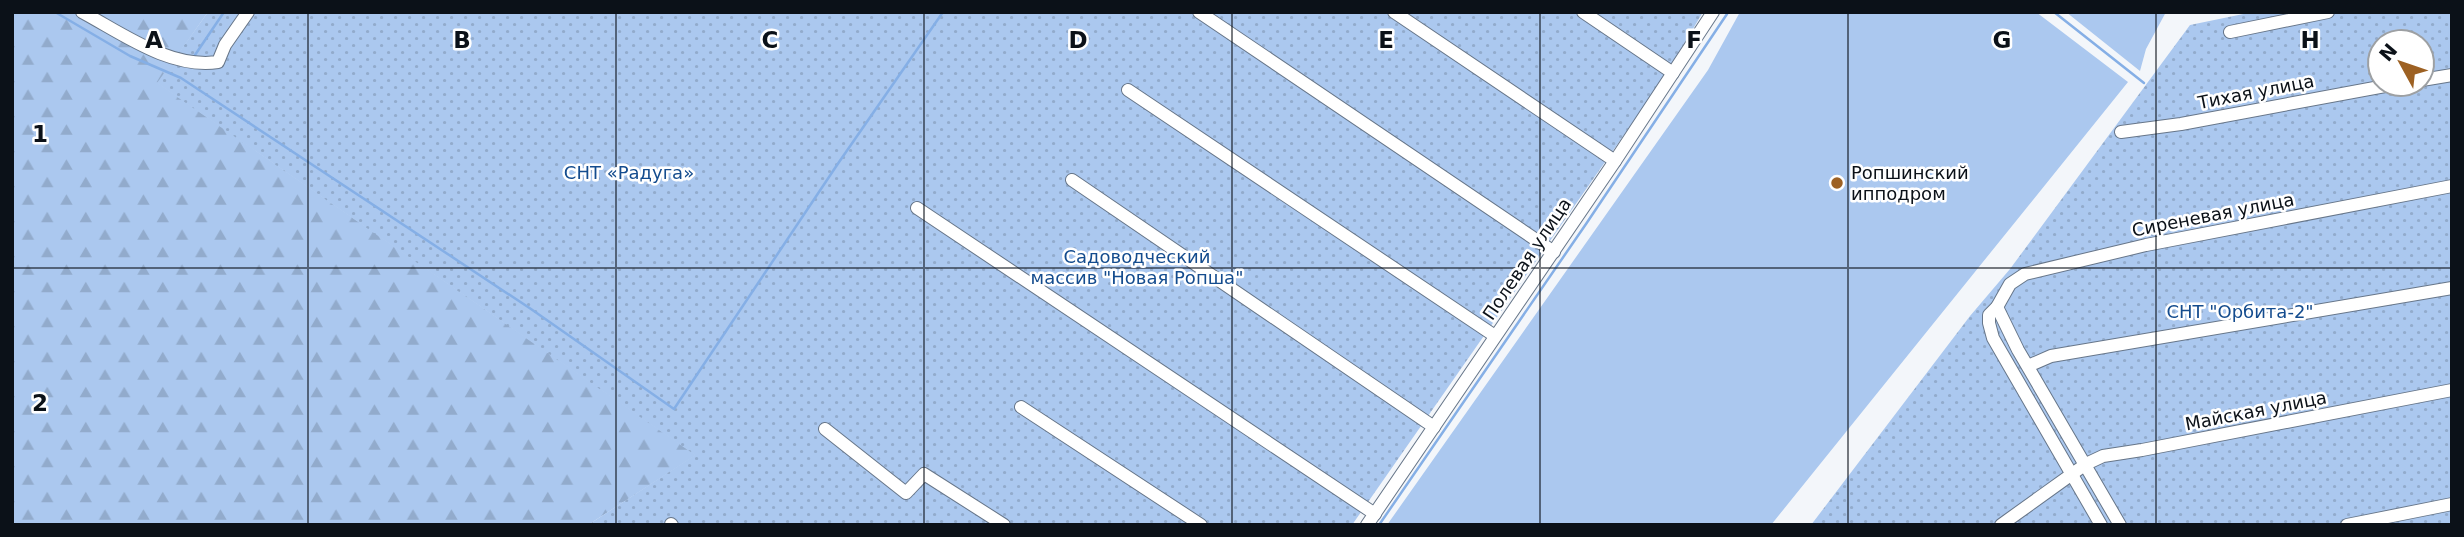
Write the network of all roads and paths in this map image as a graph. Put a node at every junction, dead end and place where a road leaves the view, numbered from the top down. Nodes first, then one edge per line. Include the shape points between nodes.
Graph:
1 (82, 12) edge
2 (248, 12) edge
3 (1199, 12) edge
4 (1394, 12) edge
5 (1583, 12) edge
6 (1713, 12) edge
7 (2328, 12) edge
8 (2230, 32) dead end
9 (1673, 73) junction
10 (1128, 90) dead end
11 (2366, 90) edge
12 (2122, 132) dead end
13 (1615, 161) junction
14 (1072, 180) dead end
15 (2452, 186) edge
16 (917, 208) dead end
17 (1553, 252) junction
18 (2452, 288) edge
19 (1997, 307) junction
20 (1495, 336) junction
21 (2028, 366) junction
22 (2452, 390) edge
23 (1021, 407) dead end
24 (1434, 427) junction
25 (825, 429) dead end
26 (2086, 464) junction
27 (2070, 475) junction
28 (2452, 504) edge
29 (1375, 514) junction
30 (1004, 525) edge
31 (1201, 525) edge
32 (1367, 525) edge
33 (2001, 525) edge
34 (2101, 525) edge
35 (2120, 525) edge
36 (2347, 525) edge

1 - 2 street via 158,52 199,64 218,62
3 - 17 street
4 - 13 street
5 - 9 street
6 - 9 street, Полевая улица
7 - 8 street
9 - 13 street, Полевая улица
10 - 20 street
11 - 12 street, Тихая улица
13 - 17 street, Полевая улица
14 - 24 street
15 - 19 street, Сиреневая улица via 2146,245 2025,274 2010,284
16 - 29 street
17 - 20 street, Полевая улица
18 - 21 street via 2051,356
19 - 21 street
19 - 27 street via 1990,314 1993,338
20 - 24 street, Полевая улица
21 - 26 street
22 - 26 street, Майская улица via 2103,456
23 - 31 street
24 - 29 street, Полевая улица
25 - 30 street via 906,492 924,474
26 - 27 street, Майская улица
26 - 35 street
27 - 33 street, Майская улица
27 - 34 street
28 - 36 street
29 - 32 street, Полевая улица

